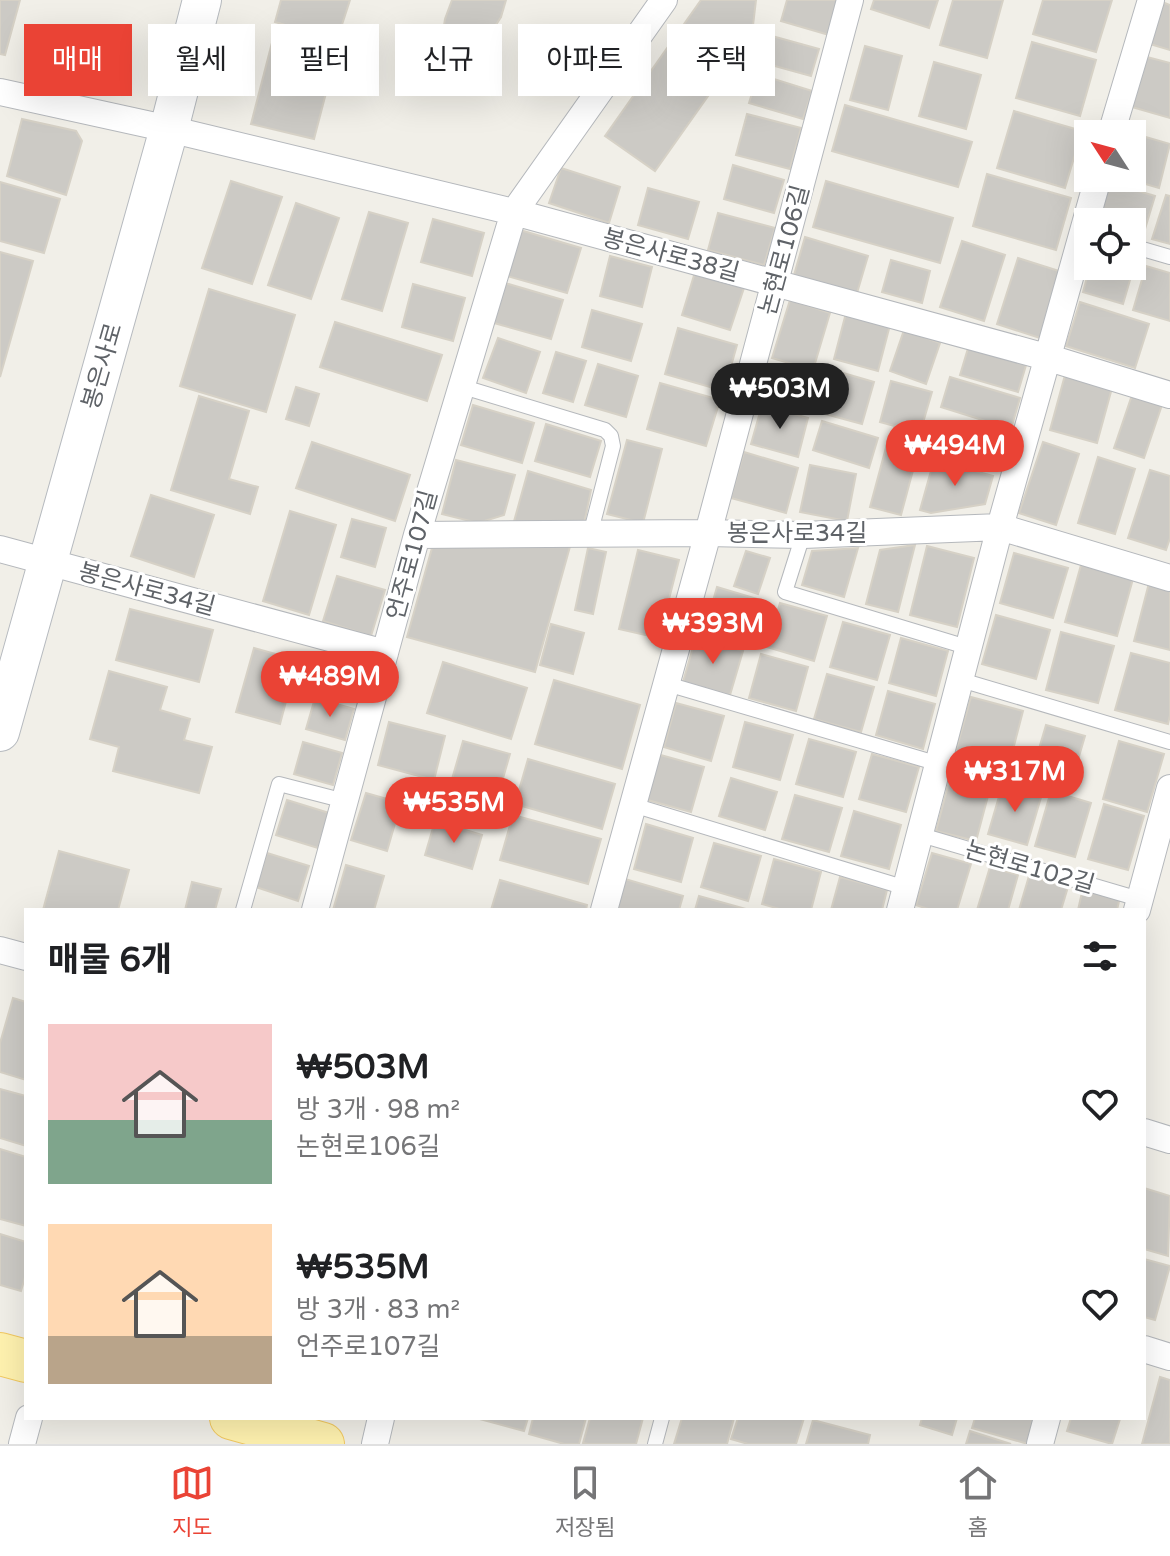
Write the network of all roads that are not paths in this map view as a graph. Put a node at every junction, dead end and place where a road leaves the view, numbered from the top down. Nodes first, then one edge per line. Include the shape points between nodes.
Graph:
1 (202, 0) edge
2 (664, 0) edge
3 (850, 0) edge
4 (1151, 0) edge
5 (0, 92) edge
6 (1115, 120) edge
7 (169, 129) junction
8 (514, 212) junction
9 (1146, 250) edge
10 (1170, 257) edge
11 (1074, 268) edge
12 (776, 283) junction
13 (1046, 357) junction
14 (460, 386) junction
15 (1170, 395) edge
16 (1000, 527) junction
17 (708, 533) junction
18 (417, 535) junction
19 (590, 535) junction
20 (803, 535) junction
21 (0, 549) edge
22 (47, 563) junction
23 (1170, 578) edge
24 (970, 648) junction
25 (385, 653) junction
26 (961, 680) junction
27 (667, 684) junction
28 (0, 732) edge
29 (1170, 742) edge
30 (939, 764) junction
31 (1170, 788) edge
32 (345, 801) junction
33 (633, 805) junction
34 (921, 835) junction
35 (903, 899) edge
36 (1138, 904) edge
37 (244, 908) edge
38 (316, 908) edge
39 (605, 908) edge
40 (0, 950) edge
41 (24, 956) edge
42 (1146, 1133) edge
43 (1170, 1140) edge
44 (1146, 1350) edge
45 (0, 1354) edge
46 (1170, 1357) edge
47 (24, 1360) edge
48 (28, 1420) edge
49 (238, 1420) edge
50 (381, 1420) edge
51 (661, 1420) edge
52 (1046, 1420) edge
53 (22, 1444) edge
54 (323, 1444) edge
55 (375, 1444) edge
56 (655, 1444) edge
57 (1040, 1444) edge

1 - 7 main road, 봉은사로
2 - 8 street, 언주로107길
3 - 12 street, 논현로106길
4 - 6 street
5 - 7 street, 봉은사로38길
7 - 8 street, 봉은사로38길
7 - 22 main road, 봉은사로
8 - 12 street, 봉은사로38길
8 - 14 street, 언주로107길
9 - 10 lane
11 - 13 street
12 - 13 street, 봉은사로38길
12 - 17 street, 논현로106길
13 - 15 street, 봉은사로38길
13 - 16 street
14 - 18 street, 언주로107길
14 - 19 lane via 611,436 613,446
16 - 20 street, 봉은사로34길
16 - 23 street, 봉은사로34길
16 - 24 street
17 - 19 street, 봉은사로34길
17 - 20 street, 봉은사로34길
17 - 27 street, 논현로106길
18 - 19 street, 봉은사로34길
18 - 25 street, 언주로107길
20 - 24 lane via 785,592
21 - 22 street, 봉은사로34길
22 - 25 street, 봉은사로34길
22 - 28 main road, 봉은사로
24 - 26 street
25 - 32 street, 언주로107길
26 - 29 lane
26 - 30 street
27 - 30 lane
27 - 33 street, 논현로106길
30 - 34 street
31 - 36 street, 논현로102길
32 - 37 lane via 279,784
32 - 38 street, 언주로107길
33 - 35 lane
33 - 39 street, 논현로106길
34 - 35 street
34 - 36 lane, 논현로102길
40 - 41 street
42 - 43 street
44 - 46 street
45 - 47 main road
48 - 53 street
49 - 54 main road
50 - 55 street
51 - 56 lane
52 - 57 street

